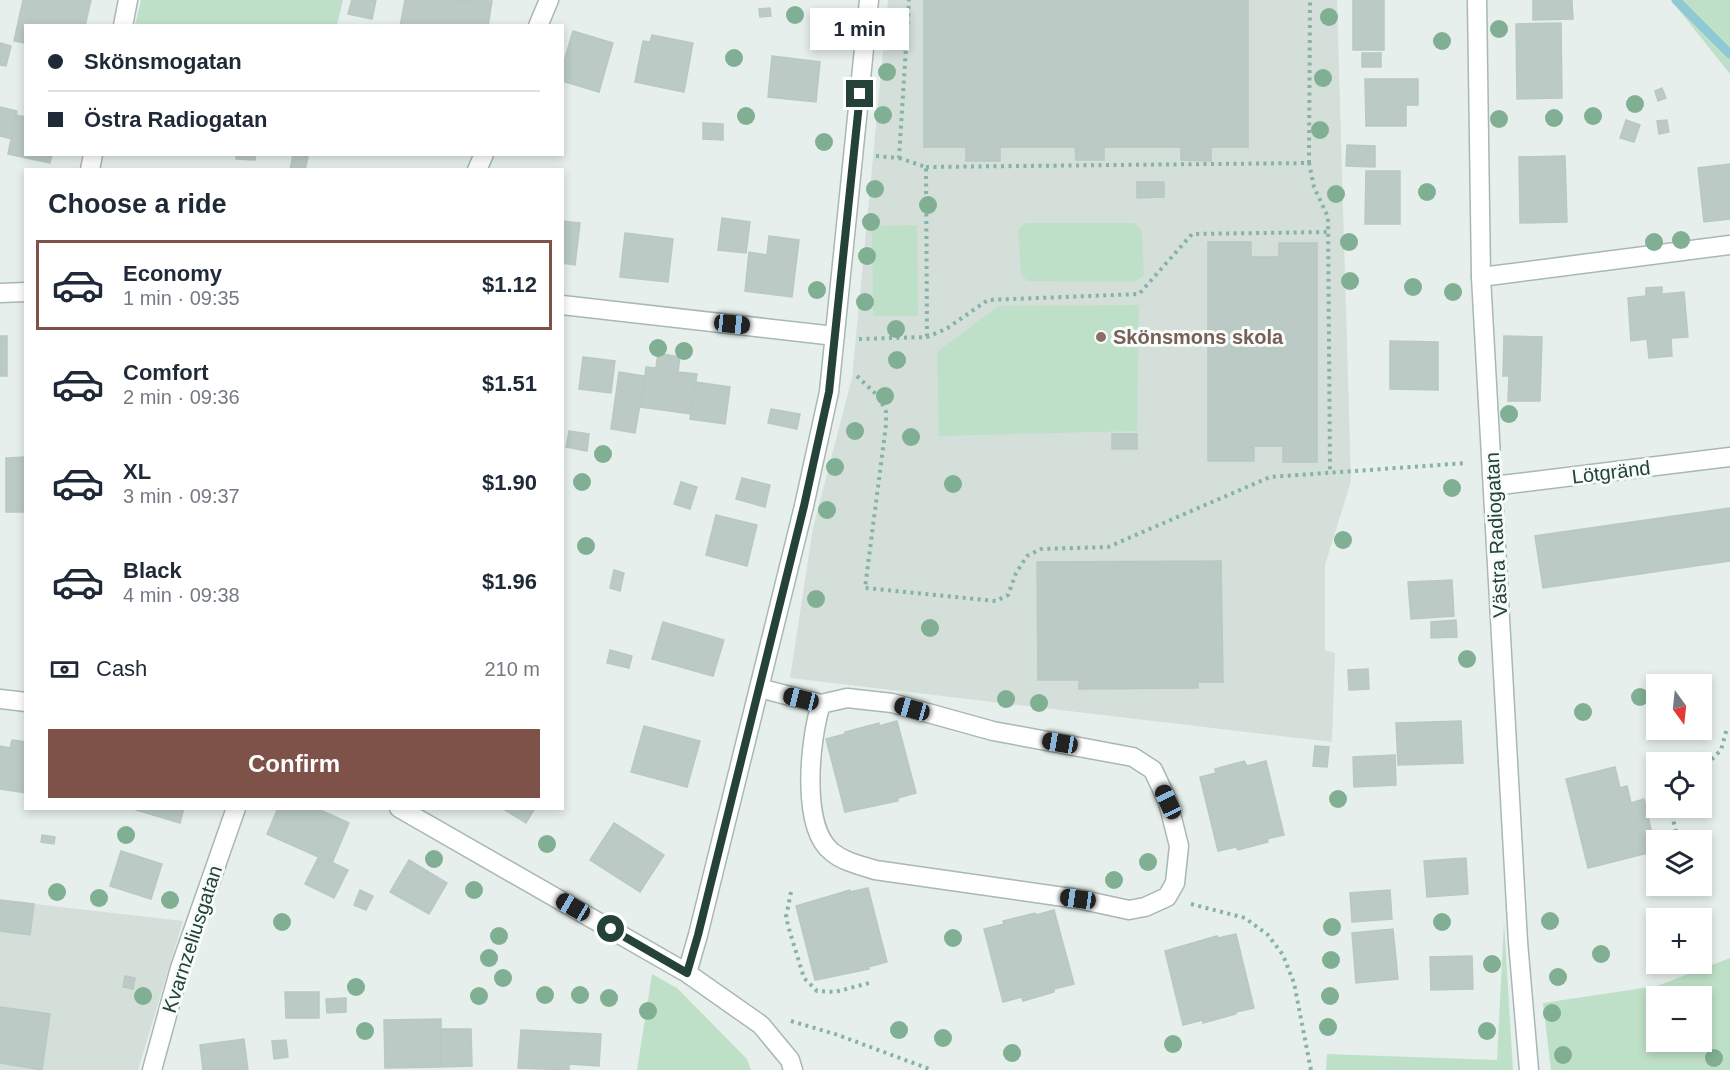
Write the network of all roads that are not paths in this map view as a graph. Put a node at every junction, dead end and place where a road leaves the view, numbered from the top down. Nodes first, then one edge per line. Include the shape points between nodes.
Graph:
1 (128, 0) edge
2 (549, 0) edge
3 (869, 0) edge
4 (1477, 0) edge
5 (123, 24) edge
6 (539, 24) edge
7 (1730, 245) edge
8 (1481, 277) junction
9 (24, 292) edge
10 (0, 293) edge
11 (564, 306) edge
12 (835, 336) junction
13 (1730, 457) edge
14 (1493, 486) junction
15 (759, 688) junction
16 (822, 704) junction
17 (235, 810) edge
18 (402, 810) edge
19 (687, 973) junction
20 (152, 1070) edge
21 (793, 1070) edge
22 (1529, 1070) edge

1 - 5 street
2 - 6 street
3 - 12 street
4 - 8 street, Västra Radiogatan
7 - 8 street
8 - 14 street, Västra Radiogatan
9 - 10 street
11 - 12 street
12 - 15 street via 829,392
13 - 14 street, Lötgränd
14 - 22 street, Västra Radiogatan via 1518,942
15 - 16 street
15 - 19 street
16 - 16 street via 847,698 892,703 993,731 1133,757 1153,770 1168,802 1179,846 1175,883 1167,897 1129,910 875,870 848,861 830,851 817,828 813,806 813,743
17 - 20 street, Kvarnzeliusgatan via 180,968
18 - 19 street
19 - 21 street via 761,1025 790,1060

